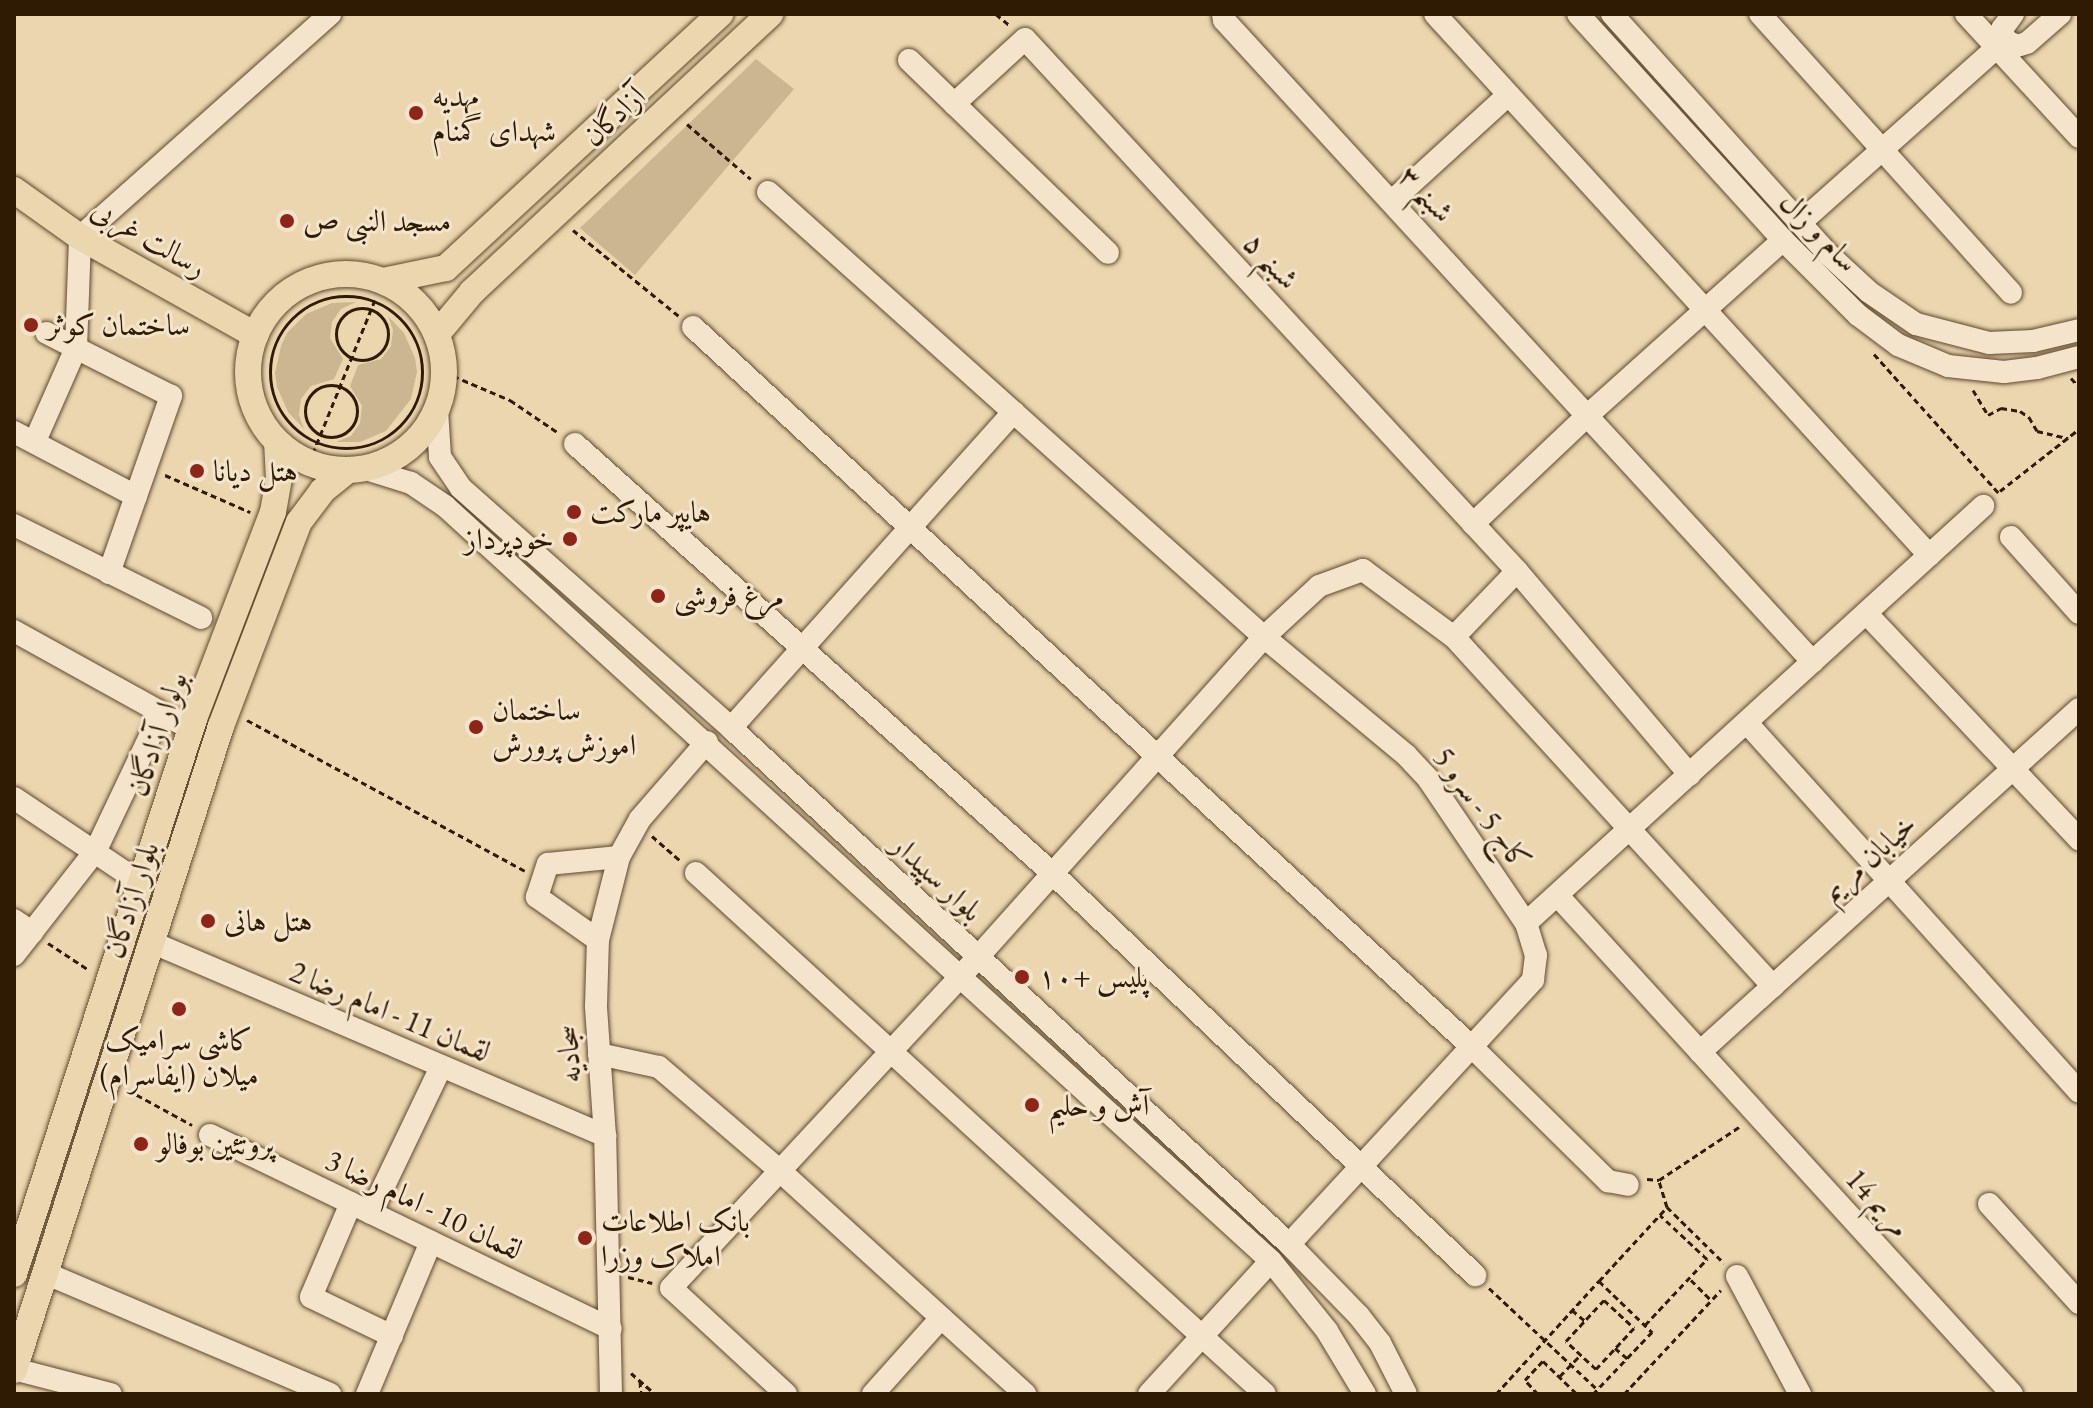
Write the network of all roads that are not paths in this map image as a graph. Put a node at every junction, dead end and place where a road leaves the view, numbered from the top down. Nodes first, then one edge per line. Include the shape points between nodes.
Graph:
1 (330, 14) edge
2 (720, 14) edge
3 (770, 14) edge
4 (1223, 14) edge
5 (1435, 14) edge
6 (1578, 14) edge
7 (1612, 14) edge
8 (1760, 14) edge
9 (1966, 14) edge
10 (2013, 14) edge
11 (2060, 14) edge
12 (2001, 43) junction
13 (909, 60) dead end
14 (1508, 95) junction
15 (954, 104) junction
16 (2079, 137) edge
17 (1882, 150) junction
18 (14, 190) edge
19 (768, 192) road end
20 (1392, 201) junction
21 (1801, 222) junction
22 (80, 237) junction
23 (1783, 240) junction
24 (1108, 253) dead end
25 (379, 292) junction
26 (2011, 293) dead end
27 (1706, 309) junction
28 (693, 327) road end
29 (2079, 330) edge
30 (47, 333) dead end
31 (437, 334) junction
32 (255, 335) junction
33 (76, 348) junction
34 (2079, 357) edge
35 (437, 410) junction
36 (1014, 412) junction
37 (1588, 415) junction
38 (14, 432) edge
39 (35, 441) junction
40 (277, 442) junction
41 (575, 444) road end
42 (356, 470) junction
43 (136, 496) junction
44 (1991, 498) road end
45 (1473, 524) junction
46 (14, 525) edge
47 (910, 528) junction
48 (2011, 537) dead end
49 (1929, 555) junction
50 (1517, 571) junction
51 (109, 573) junction
52 (1866, 613) junction
53 (2079, 613) edge
54 (201, 618) dead end
55 (14, 631) edge
56 (1264, 637) junction
57 (1454, 637) junction
58 (802, 648) junction
59 (1813, 662) junction
60 (2079, 709) edge
61 (161, 713) junction
62 (1747, 723) junction
63 (731, 728) junction
64 (191, 729) junction
65 (707, 742) junction
66 (1157, 756) junction
67 (2013, 769) junction
68 (1690, 775) junction
69 (14, 798) edge
70 (1631, 830) junction
71 (2079, 839) edge
72 (96, 850) junction
73 (619, 857) junction
74 (696, 873) road end
75 (1052, 873) junction
76 (1889, 881) junction
77 (141, 883) junction
78 (1558, 896) junction
79 (1526, 923) junction
80 (23, 926) edge
81 (598, 940) junction
82 (151, 942) junction
83 (14, 955) edge
84 (978, 957) junction
85 (961, 976) junction
86 (1773, 986) junction
87 (1473, 1048) junction
88 (890, 1051) junction
89 (1700, 1052) junction
90 (599, 1054) junction
91 (441, 1067) junction
92 (2079, 1092) edge
93 (210, 1135) road end
94 (605, 1136) junction
95 (1359, 1166) junction
96 (779, 1170) junction
97 (1628, 1185) road end
98 (1989, 1204) dead end
99 (361, 1208) junction
100 (431, 1242) junction
101 (1289, 1244) junction
102 (1271, 1261) junction
103 (45, 1273) junction
104 (14, 1274) edge
105 (1475, 1275) road end
106 (1737, 1276) road end
107 (2079, 1303) edge
108 (941, 1318) junction
109 (611, 1329) junction
110 (392, 1336) junction
111 (1202, 1336) junction
112 (14, 1369) edge
113 (111, 1394) edge
114 (330, 1394) edge
115 (367, 1394) edge
116 (611, 1394) edge
117 (786, 1394) edge
118 (873, 1394) edge
119 (1025, 1394) edge
120 (1149, 1394) edge
121 (1265, 1394) edge
122 (1365, 1394) edge
123 (1406, 1394) edge
124 (1800, 1394) edge
125 (2012, 1394) edge

1 - 22 street
2 - 25 main road, آزادگان via 446,268
3 - 31 main road, آزادگان via 472,292
4 - 20 street, شبنم ۳
5 - 14 street
6 - 23 street, سام و زال
7 - 21 street, سام و زال
8 - 17 street
9 - 12 street
10 - 12 street via 2002,29
11 - 12 street via 2027,43
12 - 16 street
12 - 17 street
13 - 15 street
14 - 20 street
14 - 27 street
15 - 24 street
15 - 45 street, شبنم ۵ via 1025,39
17 - 21 street
17 - 26 street
18 - 22 main road, رسالت غربی
19 - 36 street, کاج 5 - سرو 5
20 - 37 street, شبنم ۳
21 - 29 street, سام و زال via 1869,292 1916,324 1989,343 2033,341
22 - 32 main road, رسالت غربی
22 - 33 street
23 - 27 street
23 - 34 street, سام و زال via 1858,315 1898,345 1948,366 2004,372
25 - 31 main road via 415,303
25 - 32 main road via 345,274 307,281 276,303
27 - 37 street
27 - 49 street
28 - 47 street
30 - 33 street
31 - 35 main road via 444,372
32 - 40 main road via 250,392 260,419
33 - 39 street
33 - 43 street via 171,396
35 - 42 main road, بلوار آزادگان via 429,427 402,454
35 - 63 street, بلوار سپیدار via 440,457 461,488
36 - 47 street
36 - 56 street, کاج 5 - سرو 5
37 - 45 street
37 - 59 street, شبنم ۳
38 - 39 street
39 - 43 street
40 - 42 main road
40 - 64 main road, بولوار آزادگان via 279,479 270,520
41 - 58 street
42 - 65 street, بلوار سپیدار via 411,483 445,506
42 - 82 main road, بلوار آزادگان via 322,491 299,522 227,709
43 - 51 street
44 - 49 street
45 - 50 street, شبنم ۵
46 - 51 street
47 - 58 street
47 - 66 street
48 - 53 street
49 - 52 street
50 - 57 street
50 - 68 street, شبنم ۵
51 - 54 street
52 - 59 street
52 - 67 street
55 - 61 street
56 - 57 street via 1319,586 1363,570
56 - 66 street
56 - 79 street, کاج 5 - سرو 5 via 1429,780
57 - 70 street
58 - 63 street
58 - 75 street
59 - 62 street
60 - 67 street, خیابان مریم
61 - 64 street
61 - 72 street
62 - 68 street
62 - 76 street
63 - 84 street, بلوار سپیدار
64 - 77 main road, بولوار آزادگان
65 - 73 street, سجادیه via 637,824
65 - 85 street, بلوار سپیدار
66 - 75 street
66 - 87 street
67 - 71 street
67 - 76 street, خیابان مریم
68 - 70 street
69 - 72 street
70 - 78 street
70 - 86 street
72 - 77 street
72 - 80 street
73 - 81 street, سجادیه
73 - 81 street via 548,864 537,897
74 - 88 street
75 - 84 street
75 - 95 street
76 - 86 street, خیابان مریم
76 - 92 street
77 - 104 main road, بولوار آزادگان
78 - 79 street
78 - 89 street, مریم 14
79 - 87 street, کاج 5 - سرو 5 via 1536,955 1533,980
80 - 83 street
81 - 90 street, سجادیه
82 - 91 street, لقمان 11 - امام رضا 2
82 - 103 main road, بلوار آزادگان
84 - 85 street
84 - 101 street, بلوار سپیدار
85 - 88 street
85 - 102 street, بلوار سپیدار
86 - 89 street, خیابان مریم
87 - 95 street
87 - 97 street via 1608,1181
88 - 96 street
88 - 111 street
89 - 125 street, مریم 14
90 - 94 street, سجادیه
90 - 96 street via 659,1067
91 - 94 street, لقمان 11 - امام رضا 2
91 - 99 street
93 - 99 street, لقمان 10 - امام رضا 3
94 - 109 street, سجادیه
95 - 101 street
95 - 105 street
96 - 108 street
96 - 117 street via 671,1288
98 - 107 street
99 - 100 street, لقمان 10 - امام رضا 3
99 - 110 street via 311,1297
100 - 109 street, لقمان 10 - امام رضا 3
100 - 110 street
101 - 123 street, بلوار سپیدار via 1359,1316 1380,1343
102 - 111 street
102 - 122 street, بلوار سپیدار via 1327,1331
103 - 112 main road, بلوار آزادگان
103 - 114 street
106 - 124 street
108 - 118 street
108 - 119 street
109 - 116 street, سجادیه
110 - 115 street
111 - 120 street
111 - 121 street
112 - 113 street

